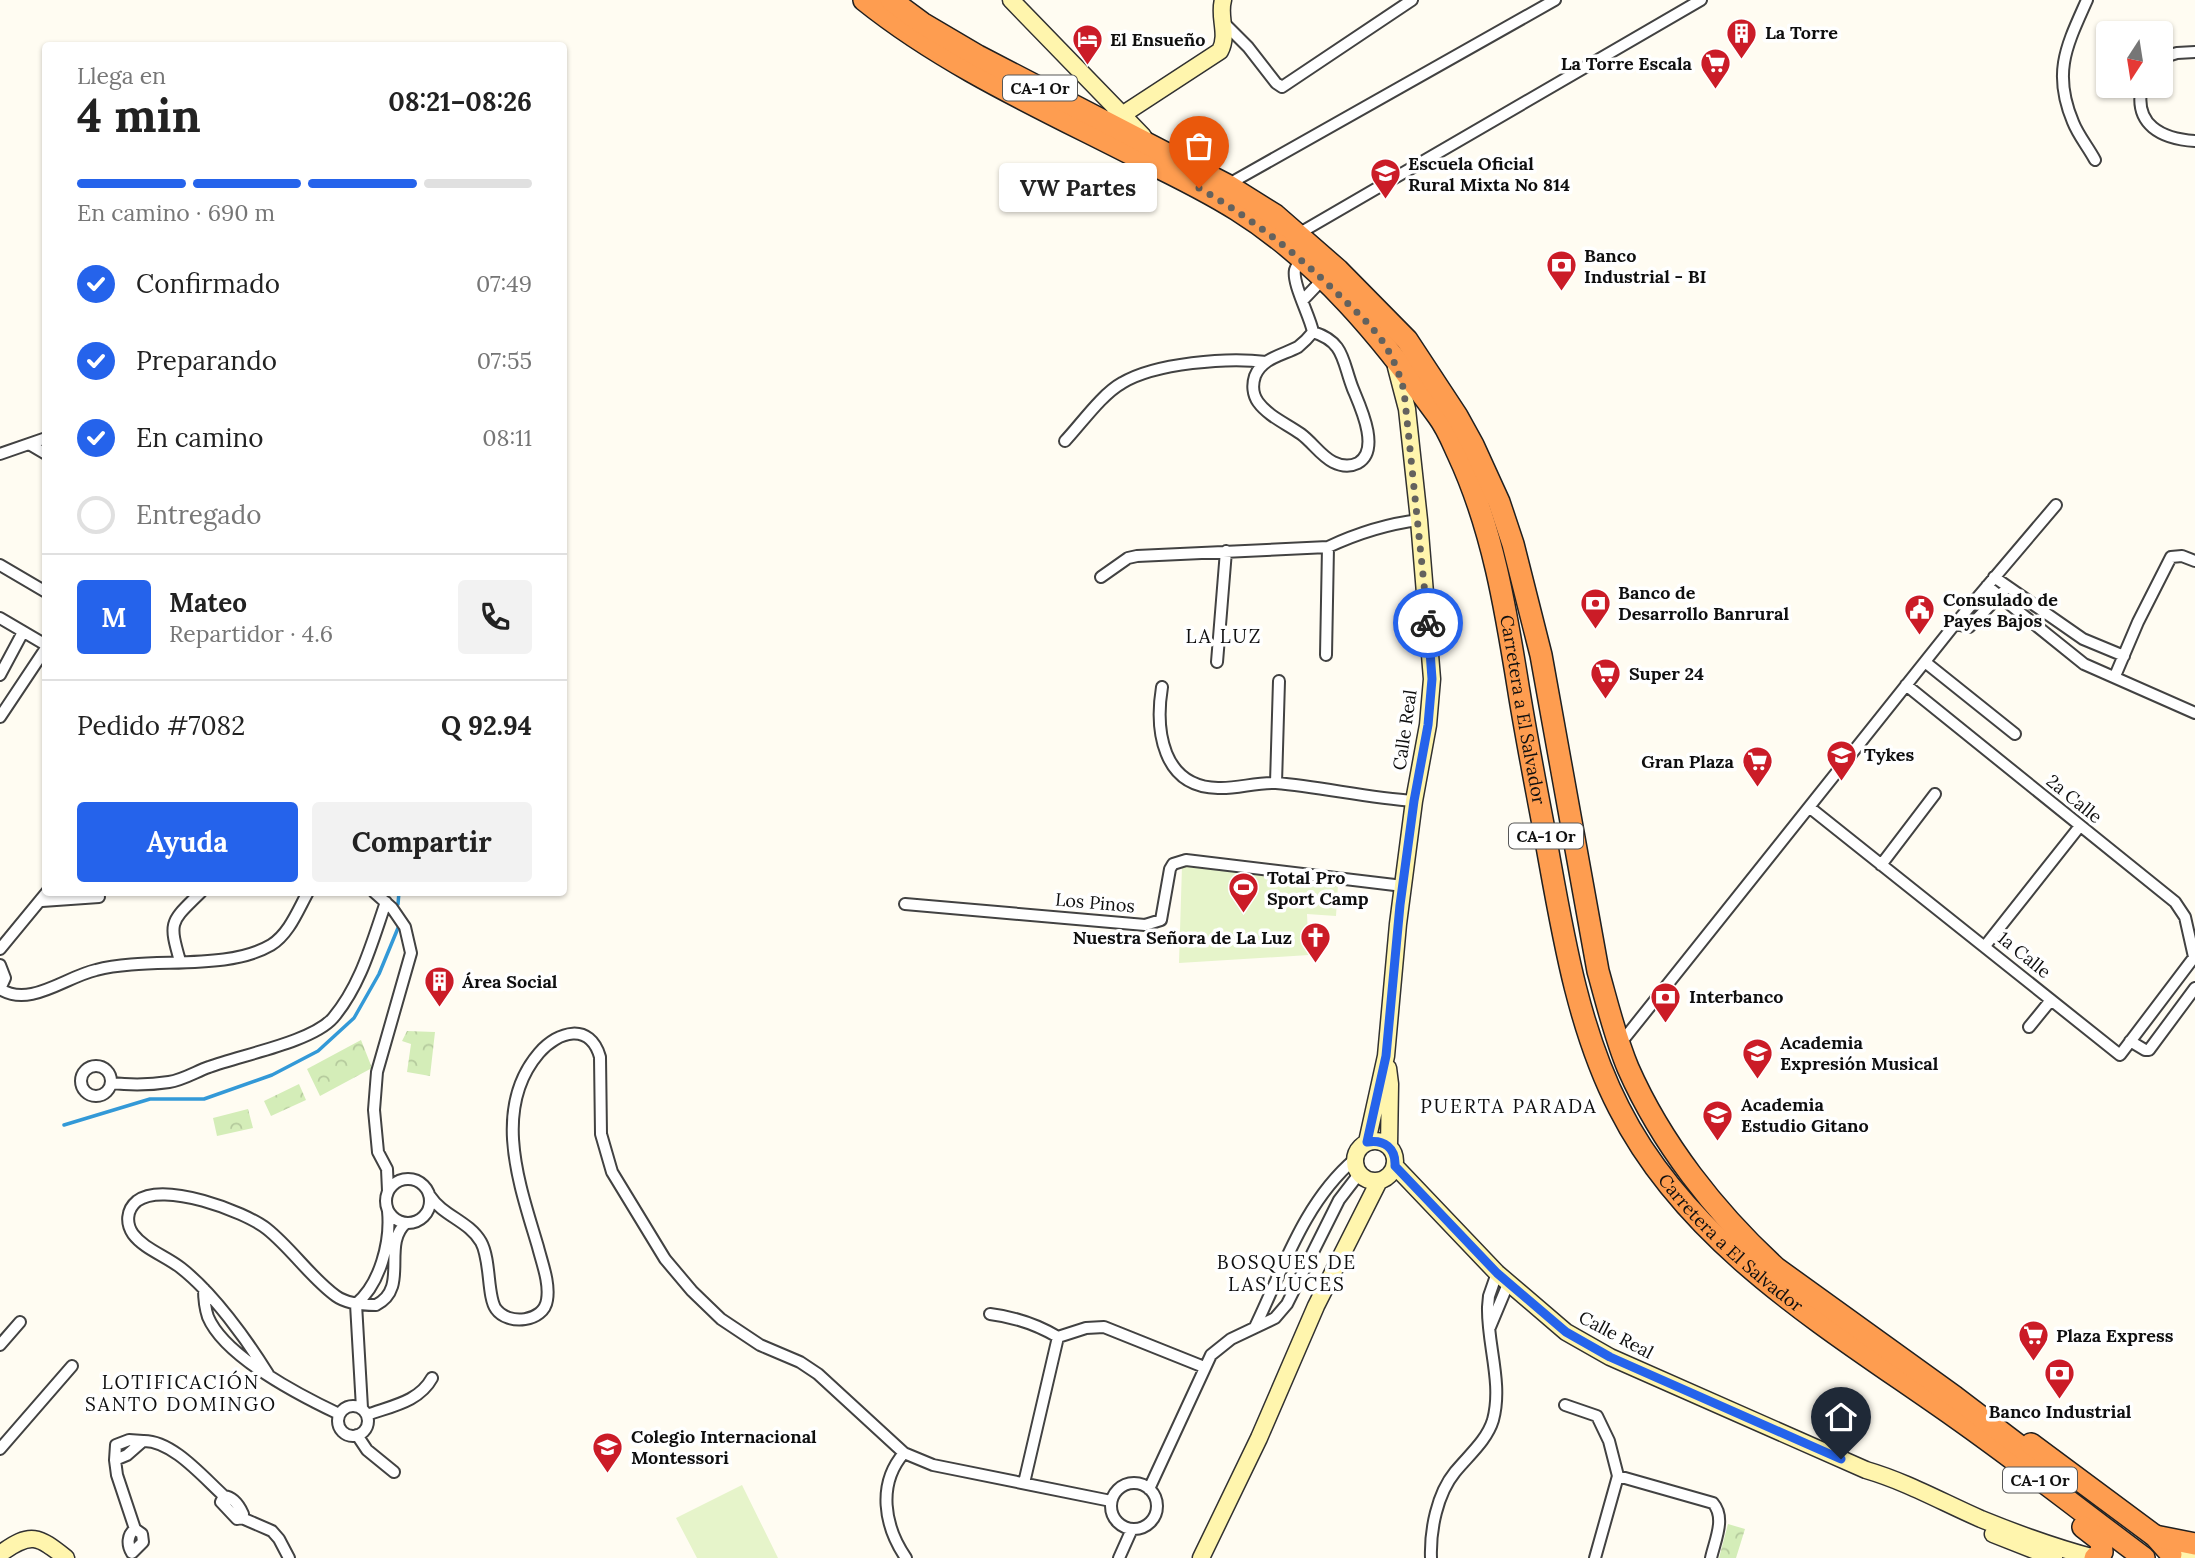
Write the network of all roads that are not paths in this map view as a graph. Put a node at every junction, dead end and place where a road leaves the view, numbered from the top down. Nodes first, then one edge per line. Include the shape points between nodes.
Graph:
1 (864, 0) edge
2 (891, 0) edge
3 (1011, 0) edge
4 (1223, 0) edge
5 (1412, 0) edge
6 (1555, 0) edge
7 (1701, 0) edge
8 (2087, 0) edge
9 (1224, 23) junction
10 (2195, 52) edge
11 (2174, 53) edge
12 (2140, 98) edge
13 (1113, 117) junction
14 (2195, 141) edge
15 (2095, 160) dead end
16 (1227, 185) junction
17 (1298, 234) junction
18 (1301, 259) junction
19 (1323, 279) junction
20 (1303, 300) junction
21 (1313, 332) junction
22 (1384, 343) junction
23 (1266, 362) junction
24 (1429, 403) junction
25 (1407, 408) junction
26 (42, 439) edge
27 (1065, 441) dead end
28 (29, 444) junction
29 (42, 452) edge
30 (0, 454) edge
31 (2056, 505) dead end
32 (1419, 520) junction
33 (1328, 547) junction
34 (1226, 551) junction
35 (2195, 561) edge
36 (0, 565) edge
37 (1101, 577) dead end
38 (1994, 577) junction
39 (1987, 586) junction
40 (2008, 586) junction
41 (42, 591) edge
42 (2000, 597) junction
43 (0, 618) edge
44 (1955, 624) junction
45 (23, 632) junction
46 (42, 644) edge
47 (42, 652) edge
48 (1326, 655) dead end
49 (2124, 656) junction
50 (1217, 662) dead end
51 (1925, 662) junction
52 (0, 675) edge
53 (2115, 676) junction
54 (1279, 681) dead end
55 (1906, 685) junction
56 (1162, 687) dead end
57 (2195, 713) edge
58 (0, 718) edge
59 (2015, 734) dead end
60 (1276, 783) junction
61 (1935, 794) dead end
62 (1414, 801) junction
63 (1809, 807) junction
64 (2080, 826) junction
65 (1881, 865) junction
66 (1403, 886) junction
67 (197, 896) edge
68 (306, 896) edge
69 (379, 896) edge
70 (45, 897) edge
71 (99, 897) dead end
72 (386, 902) junction
73 (905, 904) dead end
74 (1985, 946) junction
75 (0, 949) edge
76 (2195, 956) edge
77 (180, 961) junction
78 (0, 965) edge
79 (2195, 988) edge
80 (0, 989) edge
81 (2052, 1000) junction
82 (2029, 1027) dead end
83 (2130, 1041) junction
84 (1620, 1044) junction
85 (1386, 1056) junction
86 (111, 1083) dead end
87 (1367, 1142) junction
88 (1389, 1146) junction
89 (1395, 1166) junction
90 (387, 1169) junction
91 (1365, 1173) junction
92 (402, 1180) junction
93 (1415, 1186) junction
94 (388, 1191) junction
95 (430, 1196) junction
96 (1372, 1197) junction
97 (388, 1211) junction
98 (451, 1215) junction
99 (423, 1217) junction
100 (406, 1223) junction
101 (1349, 1241) junction
102 (1502, 1279) junction
103 (204, 1289) junction
104 (356, 1304) junction
105 (990, 1314) dead end
106 (20, 1322) dead end
107 (1255, 1327) junction
108 (1058, 1337) junction
109 (0, 1345) edge
110 (72, 1366) dead end
111 (1204, 1367) junction
112 (268, 1374) junction
113 (432, 1378) dead end
114 (1564, 1405) dead end
115 (365, 1412) junction
116 (1962, 1412) junction
117 (340, 1414) junction
118 (357, 1435) junction
119 (0, 1448) edge
120 (904, 1453) junction
121 (1866, 1470) junction
122 (394, 1472) dead end
123 (1618, 1476) junction
124 (1024, 1483) junction
125 (1149, 1489) junction
126 (1111, 1501) junction
127 (1132, 1529) junction
128 (2195, 1545) edge
129 (2162, 1552) edge
130 (0, 1554) edge
131 (2195, 1554) edge
132 (133, 1556) edge
133 (66, 1558) edge
134 (289, 1558) edge
135 (906, 1558) edge
136 (1119, 1558) edge
137 (1201, 1558) edge
138 (1431, 1558) edge
139 (1595, 1558) edge
140 (1711, 1558) edge
141 (2054, 1558) edge
142 (2072, 1558) edge
143 (2095, 1558) edge

1 - 18 highway, Carretera a El Salvador / CA-1 Or via 917,40 970,71 1237,210
2 - 13 highway, Carretera a El Salvador / CA-1 Or via 978,56
3 - 13 main road
4 - 9 main road
5 - 9 street via 1282,87
6 - 16 street
7 - 17 street
8 - 15 street via 2062,68 2073,124
9 - 13 main road via 1220,51
10 - 11 street
12 - 14 street via 2141,108 2157,132 2171,139
13 - 16 highway, Carretera a El Salvador / CA-1 Or via 1153,146
16 - 17 highway, Carretera a El Salvador / CA-1 Or
17 - 84 highway, Carretera a El Salvador / CA-1 Or via 1408,340 1457,416 1499,502 1533,616 1596,958
18 - 19 highway, Carretera a El Salvador / CA-1 Or
18 - 20 street via 1295,270
19 - 20 street
19 - 22 highway, Carretera a El Salvador / CA-1 Or
20 - 21 street
21 - 23 street via 1299,346
21 - 23 street via 1334,341 1340,349 1366,422 1368,449 1356,464 1346,466 1328,459 1258,402 1254,384
22 - 24 highway, Carretera a El Salvador / CA-1 Or
22 - 25 main road, Calle Real via 1401,380
23 - 27 street via 1223,361 1142,373 1120,384
24 - 25 main road
24 - 116 highway, Carretera a El Salvador / CA-1 Or via 1444,423 1471,480 1486,528 1573,976 1593,1046 1622,1115 1670,1185 1739,1258 1782,1294
25 - 32 main road, Calle Real
26 - 28 street
28 - 29 street
28 - 30 street
31 - 38 street
32 - 33 street via 1374,528
32 - 62 main road, Calle Real via 1432,679
33 - 34 street
33 - 48 street
34 - 37 street via 1137,556
34 - 50 street
35 - 49 street via 2171,557
36 - 41 street
38 - 39 street
38 - 40 street
39 - 42 street
39 - 44 street
40 - 42 street
40 - 49 street via 2082,639
42 - 44 street via 1969,627
42 - 53 street via 2074,657
43 - 45 street
44 - 51 street
45 - 46 street
45 - 52 street
47 - 58 street
49 - 53 street
51 - 55 street
51 - 59 street
53 - 57 street
54 - 60 street
55 - 63 street
55 - 64 street, 2a Calle
56 - 60 street via 1160,734 1172,767 1202,786
60 - 62 street
61 - 65 street
62 - 66 main road, Calle Real
63 - 65 street, 1a Calle
63 - 84 street
64 - 74 street
64 - 76 street, 2a Calle via 2180,908
65 - 74 street, 1a Calle
66 - 73 street, Los Pinos via 1186,860 1170,869 1161,919 1145,925
66 - 85 main road, Calle Real
67 - 77 street via 174,922
68 - 77 street via 273,944 234,957
69 - 72 street
70 - 71 street
70 - 75 street
72 - 86 street via 362,972 344,1004 320,1029 173,1082
72 - 90 street via 405,927 411,953 377,1072 378,1152
74 - 81 street, 1a Calle
76 - 83 street
77 - 80 street via 95,970 30,996 9,995
78 - 80 street via 5,978
79 - 83 street via 2150,1050
81 - 82 street
81 - 83 street, 1a Calle via 2120,1055
84 - 116 highway, Carretera a El Salvador / CA-1 Or via 1633,1079 1664,1133 1689,1171 1751,1244
85 - 87 main road, Calle Real
85 - 88 main road, Calle Real
87 - 88 main road
87 - 91 main road via 1359,1149
88 - 89 main road
89 - 91 main road via 1389,1175
89 - 93 main road, Calle Real
90 - 92 street
90 - 94 street
91 - 96 main road
91 - 101 main road
91 - 107 street via 1339,1200 1287,1304 1275,1318
91 - 107 street via 1333,1180 1300,1230
92 - 94 street
92 - 95 street via 419,1181
93 - 96 main road via 1398,1180
93 - 102 main road, Calle Real
94 - 97 street
95 - 98 street
95 - 99 street
96 - 101 main road
97 - 100 street
97 - 104 street via 383,1259 368,1294
98 - 99 street
98 - 120 street via 481,1242 498,1312 522,1320 541,1313 548,1301 545,1273 520,1188 513,1123 522,1083 536,1057 562,1035 586,1037 600,1057 600,1122 607,1160 624,1196 665,1259 721,1319 818,1374
99 - 100 street
100 - 104 street via 397,1234 389,1296 376,1306
101 - 137 main road
102 - 121 main road, Calle Real via 1566,1332 1610,1357
102 - 138 street via 1489,1296 1495,1393 1492,1422 1440,1499
103 - 104 street via 134,1236 128,1223 130,1209 138,1200 153,1194 177,1195 264,1226 337,1297
103 - 112 street
103 - 112 street via 208,1317 218,1333
104 - 115 street
105 - 108 street via 1037,1324
106 - 109 street
107 - 111 street via 1220,1346
108 - 111 street via 1104,1327
108 - 124 street
110 - 119 street
111 - 125 street
112 - 117 street
113 - 115 street via 415,1397
114 - 123 street via 1599,1419
115 - 117 street via 349,1406
115 - 118 street via 366,1430
116 - 129 highway, Carretera a El Salvador / CA-1 Or
116 - 143 highway via 2008,1466 2101,1541 2102,1552
117 - 118 street via 338,1424 343,1432
118 - 122 street via 367,1450
120 - 124 street via 933,1465
120 - 135 street via 890,1477 886,1504 892,1533
121 - 141 main road, Calle Real via 1892,1488 1957,1519
121 - 142 main road via 2004,1534
121 - 143 main road, Calle Real via 1897,1479 2026,1536
123 - 139 street
123 - 140 street via 1713,1503 1720,1522
124 - 126 street
125 - 126 street via 1127,1484
125 - 127 street via 1156,1502 1155,1515 1146,1525
126 - 127 street via 1113,1517
127 - 136 street
128 - 129 highway
129 - 131 main road
130 - 133 main road via 31,1537
132 - 134 street via 129,1537 135,1529 117,1475 115,1449 121,1442 143,1441 161,1444 230,1497 242,1518 272,1531

